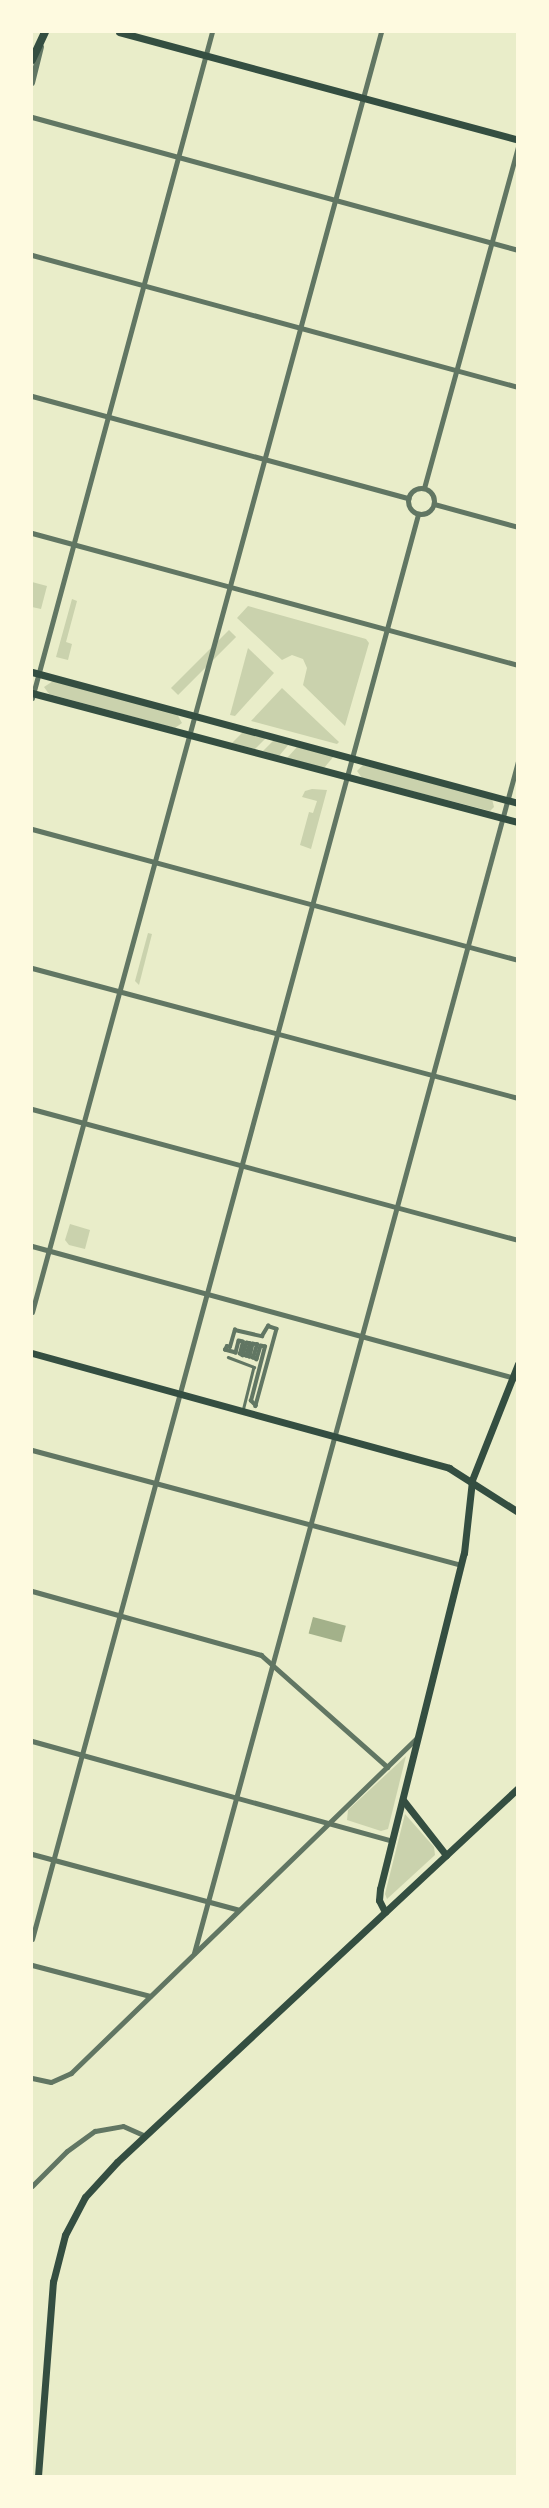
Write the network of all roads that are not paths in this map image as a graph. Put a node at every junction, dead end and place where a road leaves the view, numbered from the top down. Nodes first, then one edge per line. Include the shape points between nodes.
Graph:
1 (45, 32) edge
2 (119, 32) edge
3 (212, 32) edge
4 (381, 32) edge
5 (206, 55) junction
6 (32, 60) edge
7 (32, 83) edge
8 (363, 98) junction
9 (32, 117) edge
10 (517, 140) edge
11 (517, 146) edge
12 (178, 157) junction
13 (335, 200) junction
14 (491, 243) junction
15 (517, 250) edge
16 (32, 255) edge
17 (144, 285) junction
18 (300, 328) junction
19 (457, 370) junction
20 (517, 387) edge
21 (32, 396) edge
22 (108, 417) junction
23 (264, 459) junction
24 (424, 488) junction
25 (408, 498) junction
26 (434, 504) junction
27 (418, 514) junction
28 (517, 527) edge
29 (32, 533) edge
30 (73, 544) junction
31 (229, 587) junction
32 (386, 629) junction
33 (517, 665) edge
34 (35, 673) edge
35 (32, 695) edge
36 (194, 716) junction
37 (189, 735) junction
38 (351, 758) junction
39 (517, 761) edge
40 (346, 777) junction
41 (507, 800) junction
42 (517, 803) edge
43 (502, 818) junction
44 (517, 822) edge
45 (32, 830) edge
46 (154, 862) junction
47 (311, 905) junction
48 (467, 947) junction
49 (517, 960) edge
50 (32, 968) edge
51 (119, 991) junction
52 (276, 1033) junction
53 (432, 1075) junction
54 (517, 1098) edge
55 (32, 1109) edge
56 (83, 1123) junction
57 (240, 1165) junction
58 (396, 1207) junction
59 (517, 1240) edge
60 (32, 1246) edge
61 (48, 1251) junction
62 (205, 1293) junction
63 (32, 1312) edge
64 (361, 1336) junction
65 (32, 1353) edge
66 (228, 1357) dead end
67 (517, 1364) edge
68 (515, 1378) edge
69 (178, 1393) junction
70 (256, 1406) joint
71 (243, 1411) junction
72 (334, 1436) junction
73 (32, 1450) edge
74 (472, 1480) junction
75 (154, 1483) junction
76 (517, 1512) edge
77 (310, 1525) junction
78 (461, 1565) junction
79 (32, 1591) edge
80 (119, 1615) junction
81 (272, 1663) junction
82 (419, 1735) junction
83 (32, 1741) edge
84 (81, 1755) junction
85 (387, 1767) junction
86 (517, 1788) edge
87 (236, 1797) junction
88 (403, 1800) junction
89 (329, 1823) junction
90 (392, 1841) junction
91 (32, 1854) edge
92 (446, 1855) junction
93 (53, 1860) junction
94 (208, 1902) junction
95 (239, 1910) junction
96 (385, 1912) junction
97 (32, 1939) edge
98 (194, 1953) junction
99 (32, 1965) edge
100 (150, 1996) junction
101 (32, 2078) edge
102 (145, 2136) junction
103 (32, 2186) edge
104 (41, 2429) junction
105 (32, 2430) edge
106 (38, 2476) edge

1 - 6 main road
1 - 7 street
2 - 5 main road
3 - 5 street
4 - 8 street
5 - 8 main road
5 - 12 street
8 - 10 main road
8 - 13 street
9 - 12 street
11 - 14 street
12 - 13 street
12 - 17 street
13 - 14 street
13 - 18 street
14 - 15 street
14 - 19 street
16 - 17 street
17 - 18 street
17 - 22 street
18 - 19 street
18 - 23 street
19 - 20 street
19 - 24 street
21 - 22 street
22 - 23 street
22 - 30 street
23 - 25 street
23 - 31 street
24 - 25 street
24 - 26 street
25 - 27 street
26 - 27 street
26 - 28 street
27 - 32 street
29 - 30 street
30 - 31 street
30 - 34 street
31 - 32 street
31 - 36 street
32 - 33 street
32 - 38 street
34 - 35 street
34 - 36 main road
35 - 37 main road
36 - 37 street
36 - 38 main road
37 - 40 main road
37 - 46 street
38 - 40 street
38 - 41 main road
39 - 41 street
40 - 43 main road
40 - 47 street
41 - 42 main road
41 - 43 street
43 - 44 main road
43 - 48 street
45 - 46 street
46 - 47 street
46 - 51 street
47 - 48 street
47 - 52 street
48 - 49 street
48 - 53 street
50 - 51 street
51 - 52 street
51 - 56 street
52 - 53 street
52 - 57 street
53 - 54 street
53 - 58 street
55 - 56 street
56 - 57 street
56 - 61 street
57 - 58 street
57 - 62 street
58 - 59 street
58 - 64 street
60 - 61 street
61 - 62 street
61 - 63 street
62 - 64 street
62 - 69 street
64 - 68 street
64 - 72 street
65 - 69 main road
66 - 71 lane via 254,1367
67 - 68 main road
68 - 74 main road
69 - 71 main road
69 - 75 street
70 - 70 street via 251,1399 265,1347 261,1346 257,1359 253,1358 257,1345 250,1357 246,1356 247,1343 243,1355 243,1342 239,1341 236,1353 225,1350 235,1330 262,1336 268,1326 277,1329
71 - 72 main road
72 - 74 main road via 449,1468
72 - 77 street
73 - 75 street
74 - 76 main road
74 - 78 main road
75 - 77 street
75 - 80 street
77 - 78 street
77 - 81 street
78 - 82 main road
79 - 80 street
80 - 81 street via 249,1650
80 - 84 street
81 - 85 street
81 - 87 street
82 - 85 street
82 - 88 main road
83 - 84 street
84 - 87 street
84 - 93 street
85 - 89 street
86 - 92 main road
87 - 89 street
87 - 94 street
88 - 90 main road
88 - 92 main road
89 - 90 street
89 - 95 street
90 - 96 main road via 379,1895
91 - 93 street
92 - 96 main road
93 - 94 street
93 - 97 street
94 - 95 street
94 - 98 street
95 - 98 street
96 - 102 main road
98 - 100 street
99 - 100 street
100 - 101 street via 71,2073 58,2081
102 - 103 street via 123,2126 95,2131
102 - 104 main road via 98,2181 65,2235 50,2305
104 - 105 street
104 - 106 main road

